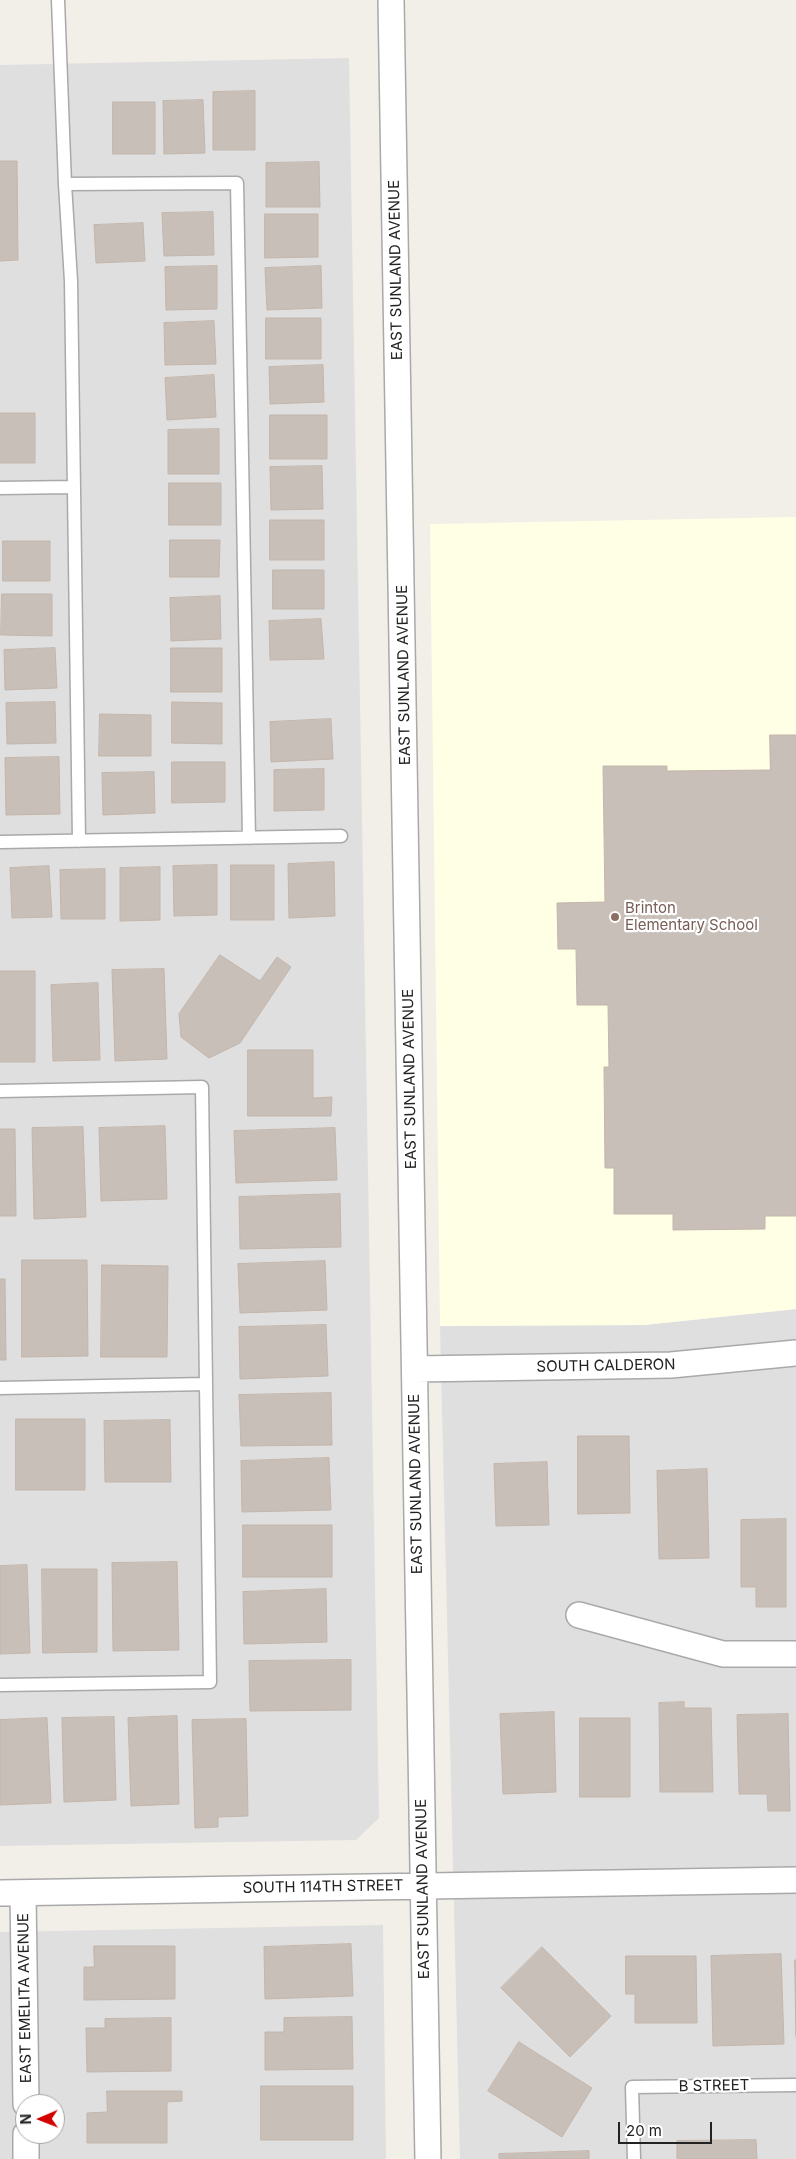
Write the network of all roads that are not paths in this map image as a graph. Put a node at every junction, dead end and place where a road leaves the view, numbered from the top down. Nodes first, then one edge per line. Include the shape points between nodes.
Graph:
1 (58, 0) edge
2 (391, 0) edge
3 (64, 184) junction
4 (74, 487) junction
5 (0, 488) edge
6 (341, 836) dead end
7 (248, 838) junction
8 (79, 841) junction
9 (0, 842) edge
10 (0, 1091) edge
11 (796, 1353) edge
12 (415, 1369) junction
13 (206, 1384) junction
14 (0, 1388) edge
15 (579, 1615) dead end
16 (796, 1654) edge
17 (0, 1685) edge
18 (796, 1880) edge
19 (422, 1885) junction
20 (12, 1893) edge
21 (796, 2084) edge
22 (25, 2094) edge
23 (26, 2144) edge
24 (26, 2159) edge
25 (428, 2159) edge
26 (634, 2159) edge

1 - 3 lane
2 - 12 street, EAST SUNLAND AVENUE
3 - 4 lane via 71,281
3 - 7 lane via 237,183
4 - 5 lane
4 - 8 lane
6 - 7 lane
7 - 8 lane
8 - 9 lane
10 - 13 lane via 202,1087
11 - 12 street, SOUTH CALDERON via 671,1366
12 - 19 street, EAST SUNLAND AVENUE
13 - 14 lane
13 - 17 lane via 210,1682
15 - 16 street via 722,1654
18 - 19 street, SOUTH 114TH STREET
19 - 20 street, SOUTH 114TH STREET
19 - 25 street, EAST SUNLAND AVENUE
20 - 22 street, EAST EMELITA AVENUE
21 - 26 lane, B STREET via 632,2086
23 - 24 street

